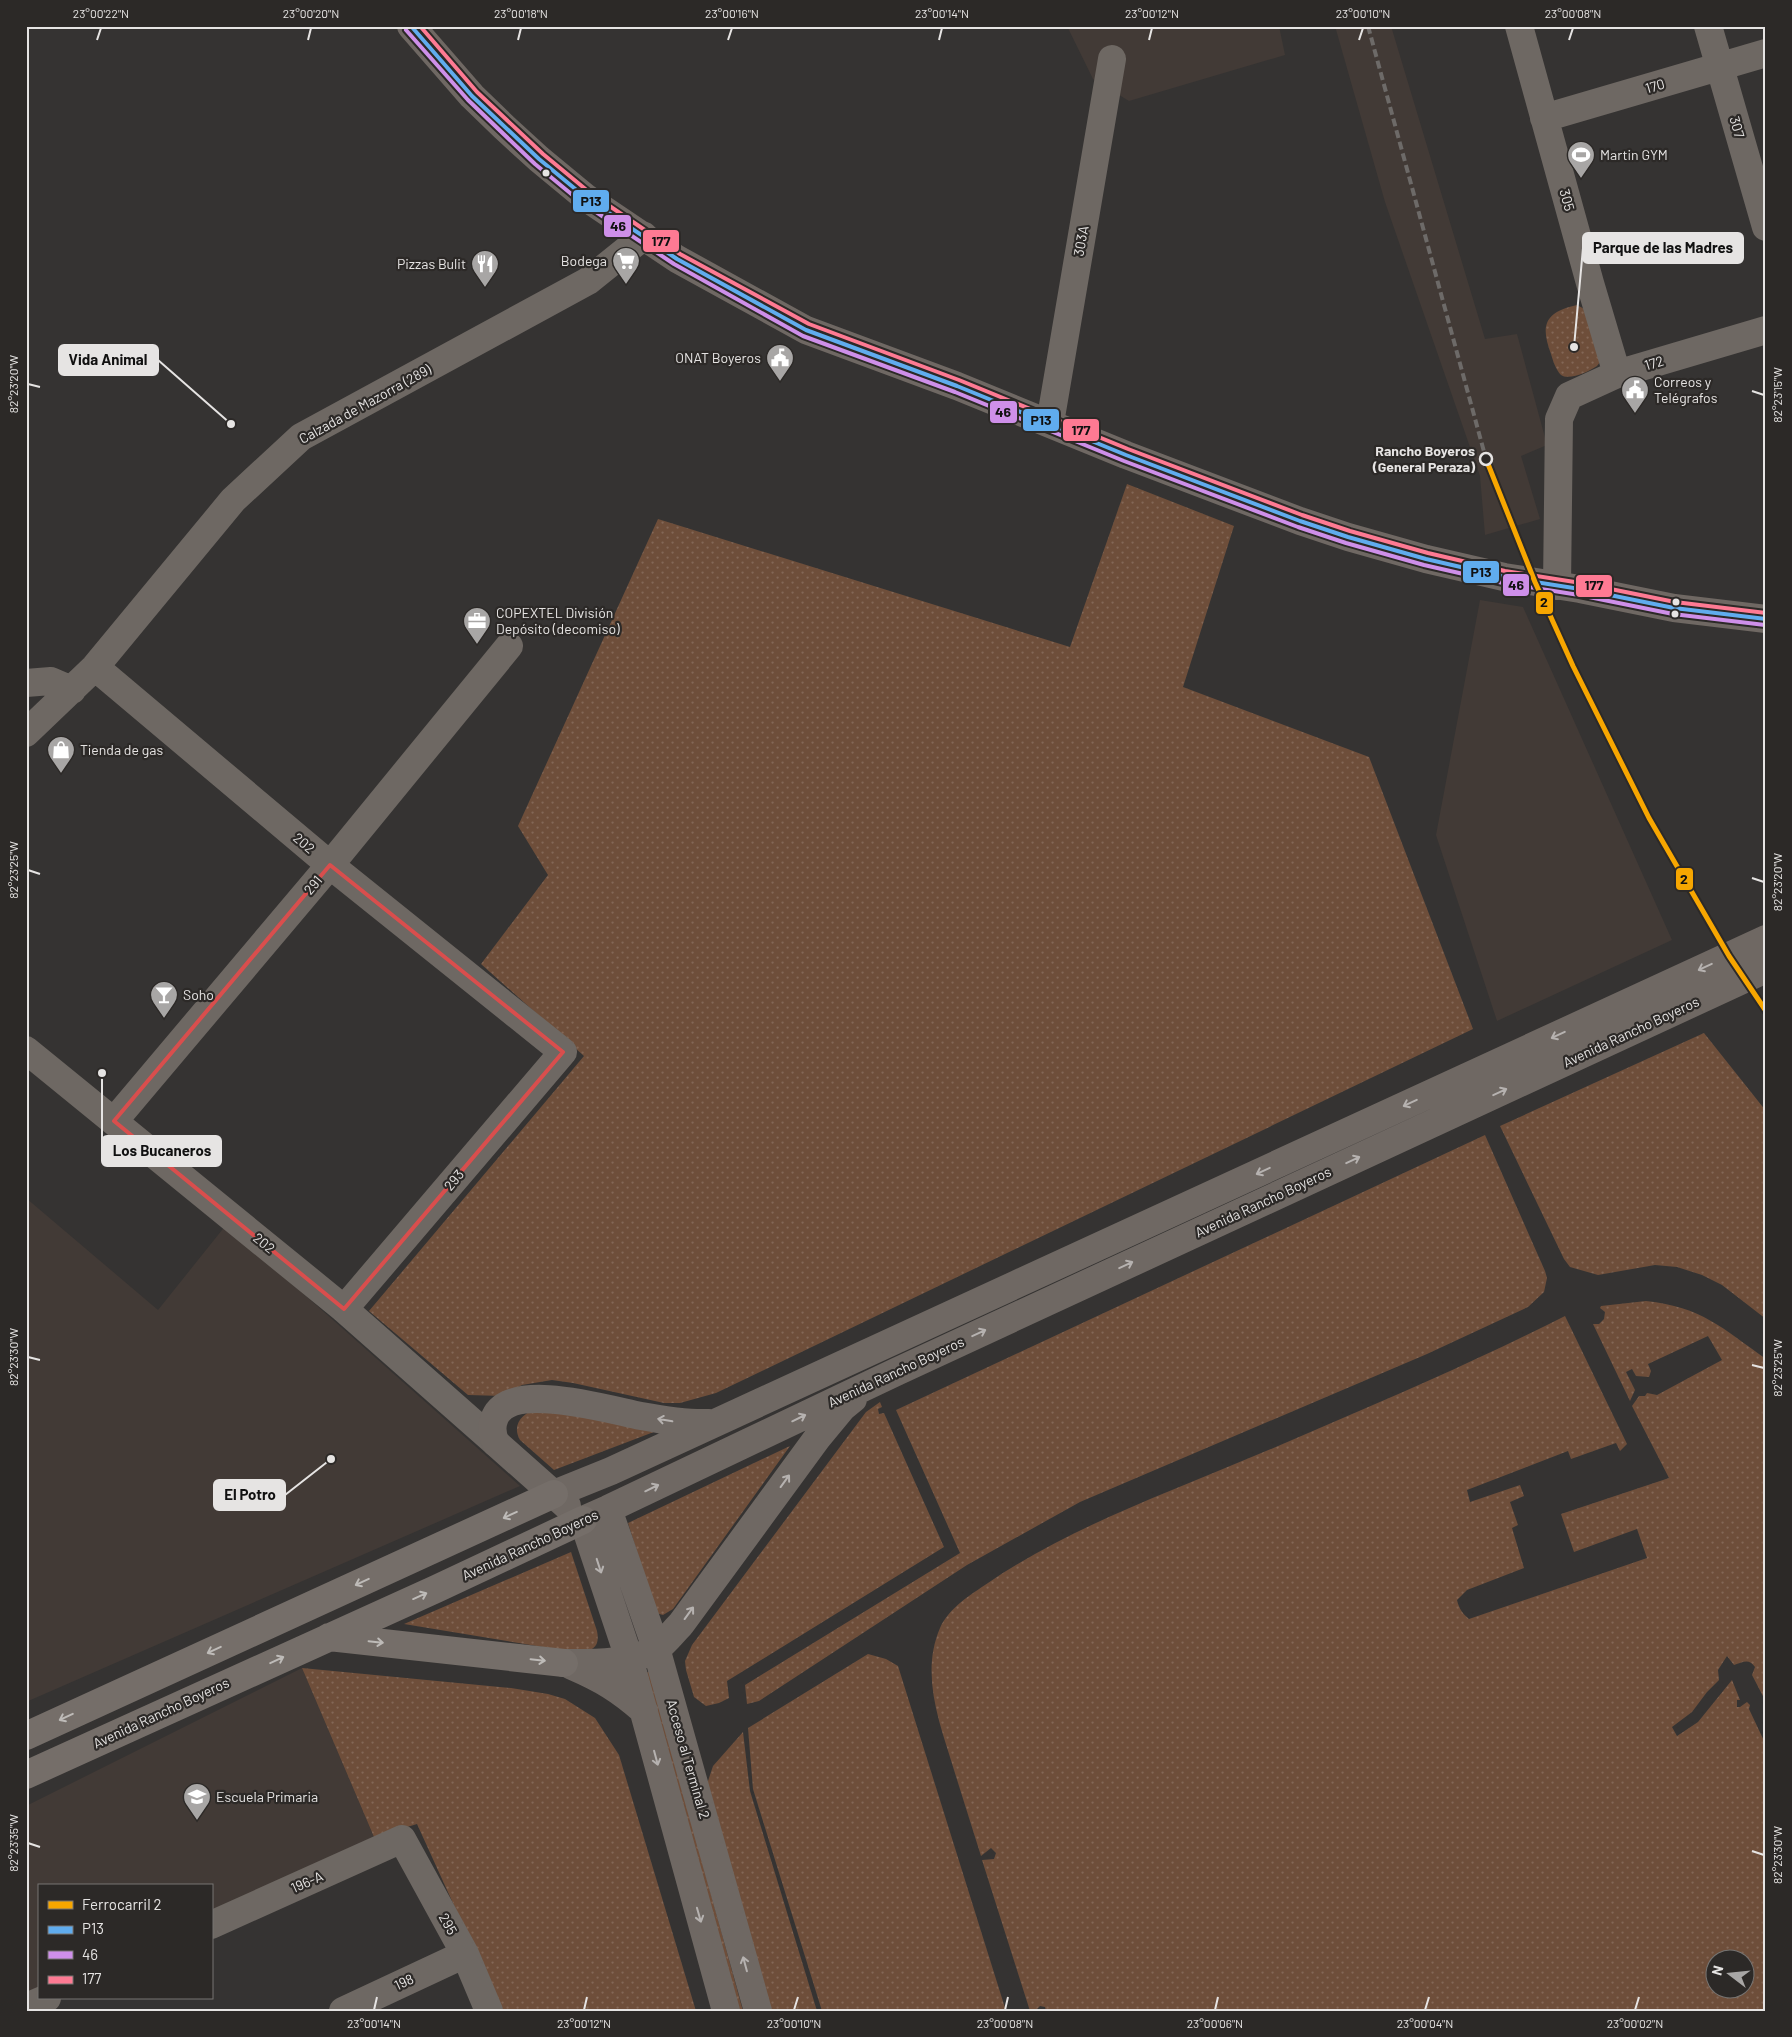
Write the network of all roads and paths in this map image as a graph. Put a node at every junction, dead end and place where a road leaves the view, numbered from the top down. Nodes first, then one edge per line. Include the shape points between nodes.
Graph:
1 (411, 26) edge
2 (1519, 26) edge
3 (1708, 26) edge
4 (1766, 53) edge
5 (1112, 59) dead end
6 (1720, 67) junction
7 (1544, 118) junction
8 (1766, 227) edge
9 (644, 236) junction
10 (1766, 330) edge
11 (1617, 374) junction
12 (1050, 423) junction
13 (1557, 586) junction
14 (1766, 620) edge
15 (509, 646) dead end
16 (95, 667) junction
17 (26, 683) edge
18 (72, 690) junction
19 (26, 734) edge
20 (330, 865) junction
21 (1766, 939) edge
22 (1766, 969) edge
23 (26, 1050) edge
24 (563, 1052) joint
25 (114, 1121) junction
26 (344, 1309) junction
27 (871, 1383) junction
28 (449, 1401) junction
29 (498, 1411) junction
30 (714, 1423) junction
31 (496, 1443) junction
32 (554, 1494) junction
33 (608, 1510) junction
34 (584, 1520) junction
35 (328, 1637) junction
36 (656, 1648) junction
37 (629, 1658) junction
38 (564, 1663) junction
39 (644, 1711) junction
40 (26, 1736) edge
41 (26, 1775) edge
42 (402, 1839) joint
43 (212, 1925) edge
44 (465, 1954) junction
45 (42, 2000) edge
46 (26, 2007) edge
47 (343, 2011) edge
48 (489, 2011) edge
49 (726, 2011) edge
50 (758, 2011) edge

1 - 9 main road via 472,96 539,160 585,197
2 - 7 street, 305
3 - 6 street, 307
4 - 6 street, 170
5 - 12 street, 303A
6 - 7 street, 170
6 - 8 street, 307
7 - 11 street, 305
9 - 12 main road via 677,259 806,330
9 - 16 street, Calzada de Mazorra (289) via 588,282 301,437 233,500
10 - 11 street, 172
11 - 13 street, 172 via 1569,396 1559,419
12 - 13 main road via 1126,455 1348,537 1426,559
13 - 14 main road via 1674,608
15 - 20 street, 291
16 - 18 street, Calzada de Mazorra (289)
16 - 20 street, 202
17 - 18 street via 51,681
18 - 19 street, Calzada de Mazorra (289)
20 - 24 street, 202
20 - 25 street, 291
21 -> 30 main road, Avenida Rancho Boyeros
27 -> 22 main road, Avenida Rancho Boyeros
23 - 25 street, 202
24 - 26 street, 293
25 - 26 street, 202
26 - 28 street, 202
33 -> 27 main road, Avenida Rancho Boyeros
36 -> 27 main road via 681,1624 818,1437 842,1408
28 - 29 street via 480,1410
28 - 31 street, 202
30 -> 29 main road via 675,1421 548,1398 517,1401
29 - 31 main road via 492,1429
30 - 32 main road, Avenida Rancho Boyeros
31 - 32 main road
32 - 33 main road via 583,1496
32 - 34 main road
32 -> 40 highway, Avenida Rancho Boyeros
33 - 34 main road, Avenida Rancho Boyeros
33 - 36 main road, Acceso al Terminal 2
35 -> 34 highway, Avenida Rancho Boyeros
34 -> 37 main road
35 -> 38 highway
41 -> 35 highway, Avenida Rancho Boyeros
36 - 37 main road
50 -> 36 main road, Acceso al Terminal 2
37 - 38 main road via 601,1663
37 - 39 main road
38 - 39 main road via 622,1691
39 -> 49 main road
42 - 43 street, 196-A
42 - 44 street, 295
44 - 47 street, 198
44 - 48 street, 295
45 - 46 street

